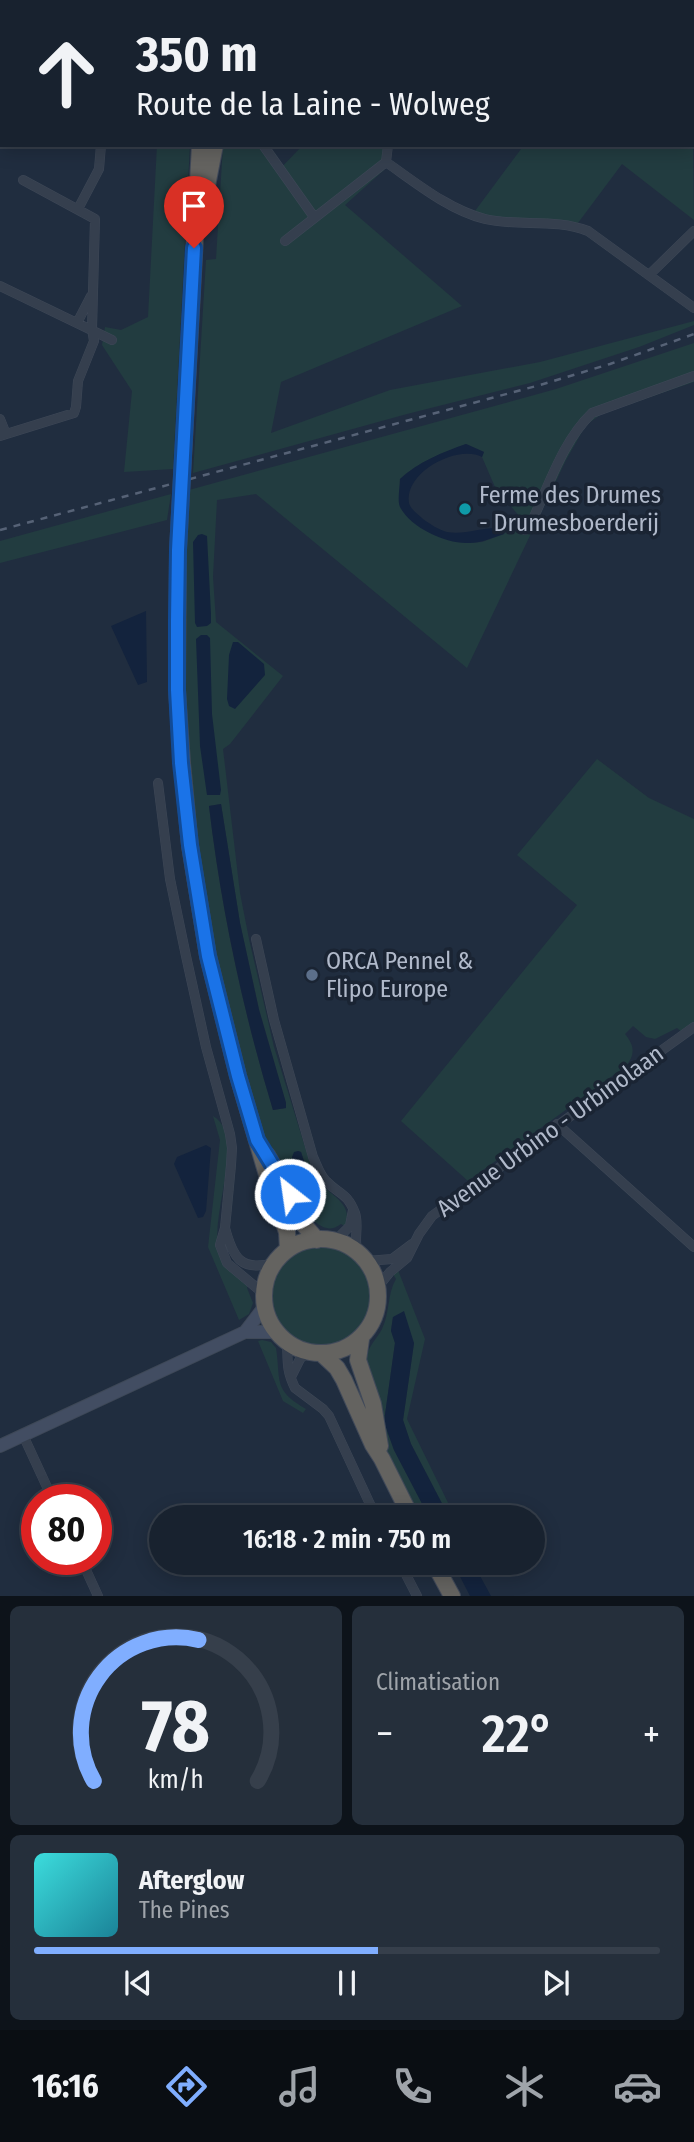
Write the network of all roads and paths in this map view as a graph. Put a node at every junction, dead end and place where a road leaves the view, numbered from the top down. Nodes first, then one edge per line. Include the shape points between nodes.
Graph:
1 (101, 147) edge
2 (200, 147) edge
3 (215, 147) edge
4 (263, 147) edge
5 (388, 147) edge
6 (386, 162) junction
7 (23, 180) dead end
8 (78, 209) junction
9 (314, 217) junction
10 (694, 231) edge
11 (285, 241) dead end
12 (194, 248) junction
13 (649, 275) junction
14 (0, 286) edge
15 (92, 294) junction
16 (694, 308) edge
17 (76, 323) junction
18 (92, 329) junction
19 (112, 340) dead end
20 (694, 376) edge
21 (0, 419) edge
22 (3, 435) edge
23 (525, 530) dead end
24 (158, 783) dead end
25 (257, 940) dead end
26 (694, 1027) edge
27 (557, 1124) junction
28 (257, 1140) junction
29 (353, 1208) junction
30 (225, 1228) junction
31 (317, 1240) junction
32 (336, 1240) junction
33 (414, 1243) junction
34 (694, 1247) edge
35 (288, 1249) junction
36 (362, 1256) junction
37 (274, 1263) junction
38 (379, 1287) junction
39 (264, 1300) junction
40 (245, 1332) junction
41 (281, 1337) junction
42 (361, 1339) junction
43 (315, 1353) junction
44 (291, 1377) junction
45 (23, 1435) junction
46 (0, 1446) edge
47 (383, 1459) junction
48 (46, 1484) edge
49 (370, 1505) edge
50 (405, 1505) edge
51 (88, 1575) edge
52 (406, 1575) edge
53 (441, 1575) edge
54 (98, 1596) edge
55 (417, 1596) edge
56 (452, 1596) edge

1 - 8 street via 99,169
2 - 12 highway
3 - 12 highway
4 - 9 street
5 - 6 street
6 - 9 street
6 - 13 street via 430,192 485,219 587,231
7 - 8 street
8 - 15 street via 96,223
9 - 11 street
10 - 13 street
12 - 28 highway via 178,550 181,763 208,956
13 - 16 street
14 - 17 street
15 - 17 street
15 - 18 street
17 - 18 street
18 - 19 street
18 - 22 street via 94,341 78,381 74,413
20 - 23 street via 592,414 579,425
21 - 22 street
24 - 30 street via 170,879 230,1134
25 - 29 street via 274,1020 313,1157 319,1172
26 - 27 street, Avenue Urbino - Urbinolaan
27 - 33 street, Avenue Urbino - Urbinolaan via 432,1216
27 - 34 street
28 - 31 highway
28 - 35 highway via 287,1232
29 - 32 street via 350,1226
29 - 36 street via 355,1241
30 - 37 street via 232,1250 244,1264
30 - 39 street via 220,1245 227,1263
31 - 32 highway
31 - 35 highway
32 - 36 highway
33 - 36 street, Avenue Urbino - Urbinolaan via 392,1259
33 - 38 street, Avenue Urbino - Urbinolaan via 407,1258
35 - 37 highway
36 - 38 highway
37 - 39 highway
38 - 42 highway via 375,1318
39 - 40 main road
39 - 41 highway via 269,1320
40 - 41 main road
40 - 45 main road
41 - 43 highway
41 - 44 street
42 - 43 highway via 340,1351
42 - 47 highway via 358,1360 373,1404
43 - 44 street via 300,1359
43 - 47 highway via 337,1368
44 - 49 street via 295,1388 329,1416
45 - 46 main road
45 - 48 street
47 - 50 highway
51 - 54 street
52 - 55 street
53 - 56 highway

